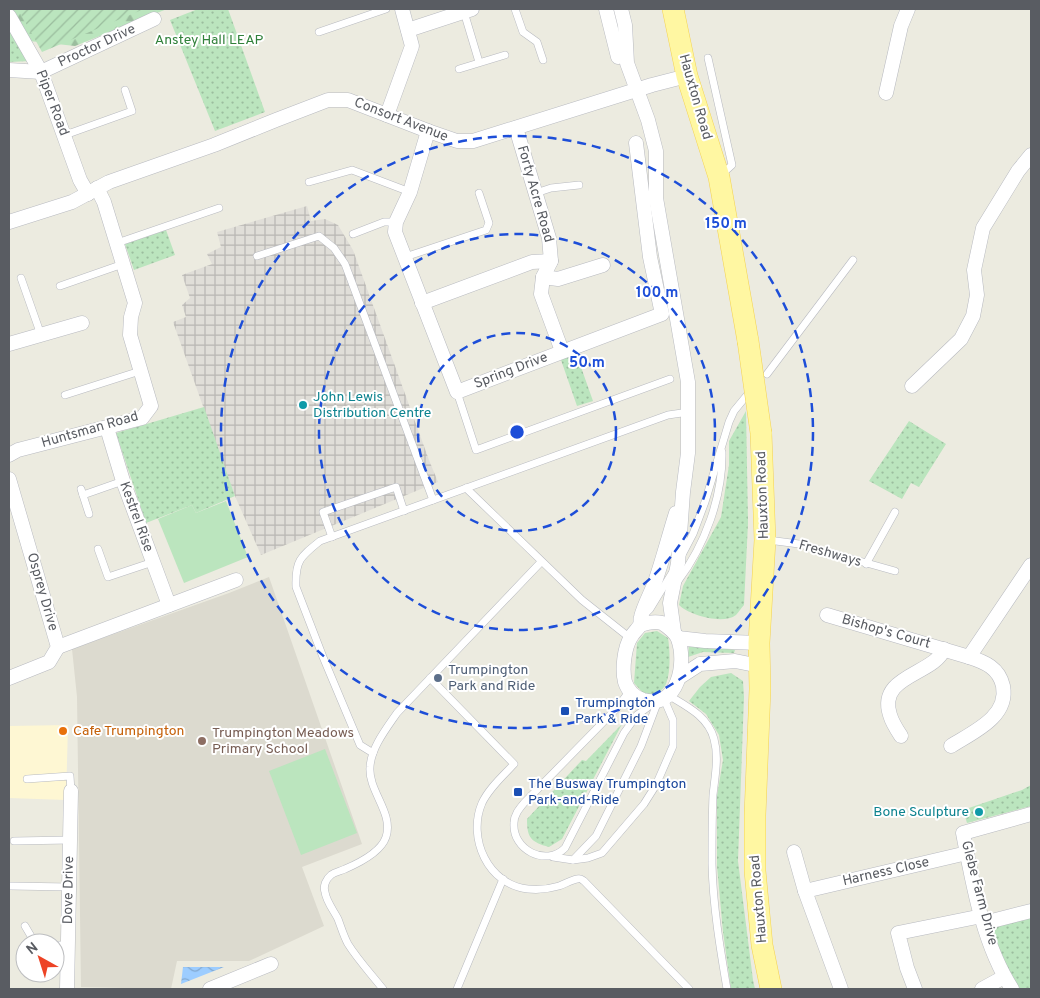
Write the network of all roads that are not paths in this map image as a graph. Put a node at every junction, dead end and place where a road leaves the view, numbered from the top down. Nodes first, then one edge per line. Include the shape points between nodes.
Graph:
1 (386, 9) edge
2 (402, 9) edge
3 (515, 9) edge
4 (606, 9) edge
5 (621, 9) edge
6 (673, 9) edge
7 (908, 9) edge
8 (463, 11) edge
9 (9, 16) edge
10 (154, 19) dead end
11 (408, 30) junction
12 (319, 32) dead end
13 (505, 55) dead end
14 (618, 57) dead end
15 (708, 58) dead end
16 (543, 60) dead end
17 (479, 62) junction
18 (458, 69) dead end
19 (9, 70) edge
20 (41, 72) junction
21 (688, 76) junction
22 (125, 90) dead end
23 (636, 90) junction
24 (886, 93) dead end
25 (387, 114) junction
26 (516, 128) junction
27 (428, 132) junction
28 (65, 135) junction
29 (636, 143) dead end
30 (1031, 155) edge
31 (719, 177) junction
32 (309, 182) dead end
33 (579, 184) dead end
34 (93, 191) junction
35 (410, 192) junction
36 (479, 193) dead end
37 (536, 193) junction
38 (219, 208) dead end
39 (9, 222) edge
40 (396, 222) junction
41 (353, 234) dead end
42 (117, 243) junction
43 (257, 256) dead end
44 (405, 257) junction
45 (853, 260) dead end
46 (551, 262) junction
47 (124, 264) junction
48 (603, 265) dead end
49 (543, 277) junction
50 (21, 278) dead end
51 (60, 286) dead end
52 (422, 303) junction
53 (82, 323) dead end
54 (41, 335) junction
55 (9, 344) edge
56 (562, 352) junction
57 (140, 371) junction
58 (767, 374) dead end
59 (670, 379) dead end
60 (912, 386) dead end
61 (457, 392) junction
62 (748, 394) dead end
63 (64, 395) dead end
64 (689, 412) junction
65 (107, 428) junction
66 (722, 444) junction
67 (9, 455) edge
68 (9, 479) edge
69 (123, 481) junction
70 (466, 488) junction
71 (683, 492) junction
72 (433, 500) junction
73 (404, 510) junction
74 (895, 512) dead end
75 (89, 514) dead end
76 (332, 536) junction
77 (765, 540) junction
78 (98, 548) dead end
79 (153, 562) junction
80 (541, 562) junction
81 (678, 563) junction
82 (866, 564) junction
83 (1031, 565) edge
84 (894, 572) dead end
85 (236, 580) dead end
86 (672, 590) junction
87 (169, 605) junction
88 (827, 615) dead end
89 (640, 621) junction
90 (676, 635) junction
91 (630, 638) junction
92 (759, 642) junction
93 (58, 647) junction
94 (944, 649) junction
95 (970, 657) junction
96 (760, 666) junction
97 (680, 677) junction
98 (9, 678) edge
99 (430, 678) junction
100 (629, 692) junction
101 (661, 699) junction
102 (901, 736) dead end
103 (951, 746) dead end
104 (373, 753) junction
105 (27, 778) dead end
106 (71, 791) joint
107 (1031, 814) edge
108 (70, 840) junction
109 (14, 842) dead end
110 (794, 852) dead end
111 (967, 853) junction
112 (550, 857) junction
113 (573, 860) junction
114 (502, 879) junction
115 (10, 886) dead end
116 (69, 887) junction
117 (805, 891) junction
118 (1031, 911) edge
119 (983, 919) junction
120 (25, 926) dead end
121 (29, 933) edge
122 (63, 933) edge
123 (271, 964) dead end
124 (1008, 983) edge
125 (234, 985) edge
126 (686, 988) edge
127 (210, 989) edge
128 (383, 989) edge
129 (457, 989) edge
130 (726, 989) edge
131 (771, 989) edge
132 (841, 989) edge
133 (915, 989) edge
134 (982, 989) edge

1 - 12 lane
2 - 11 street
3 - 16 lane via 523,32 537,42
4 - 14 street
5 - 23 street via 627,63
6 - 21 main road, Hauxton Road
7 - 24 street
8 - 11 street
8 - 17 lane
9 - 20 street, Piper Road
10 - 20 street, Proctor Drive
11 - 25 street via 412,46
13 - 17 lane
15 - 31 lane via 732,165
17 - 18 lane
19 - 20 street, Proctor Drive
20 - 28 street, Piper Road
21 - 23 street, Consort Avenue
21 - 31 main road, Hauxton Road
22 - 28 lane via 132,112
23 - 26 street, Consort Avenue
23 - 64 street via 656,151 656,198 684,356
25 - 27 street, Consort Avenue
25 - 34 street, Consort Avenue via 348,100 328,100 109,182
26 - 27 street, Consort Avenue via 473,141 457,141
26 - 37 street, Forty Acre Road
27 - 35 street
28 - 34 street, Piper Road via 80,180
29 - 56 street, Spring Drive via 650,258 662,314
30 - 60 street via 983,228 974,270 977,295 974,316 961,339
31 - 77 main road, Hauxton Road, bridge via 761,432
32 - 35 lane via 352,170
33 - 37 lane
34 - 39 street, Consort Avenue via 72,202
34 - 42 street, Huntsman Road via 104,202
35 - 40 street
36 - 44 lane via 490,223 486,230
37 - 46 street, Forty Acre Road via 549,238
38 - 42 lane
40 - 41 lane via 384,222
40 - 44 street, Spring Drive via 395,232
42 - 47 street, Huntsman Road
43 - 72 lane via 319,236 334,248 345,264
44 - 52 street, Spring Drive
45 - 58 lane
46 - 49 street, Forty Acre Road
46 - 52 street, Forty Acre Road via 532,262
47 - 51 lane
47 - 57 street, Huntsman Road via 135,303 130,335
48 - 49 street via 558,279
49 - 56 street, Forty Acre Road via 541,294
50 - 54 lane
52 - 61 street, Spring Drive
53 - 54 street
54 - 55 street
56 - 61 street, Spring Drive
57 - 63 lane
57 - 65 street, Huntsman Road via 151,406 142,418
59 - 61 lane via 476,450
62 - 66 lane via 734,411
64 - 70 lane via 668,415
64 - 71 street
65 - 67 street, Huntsman Road
65 - 69 street, Kestrel Rise
66 - 81 lane via 705,502
66 - 86 lane via 722,469 711,518 701,542
68 - 93 street, Osprey Drive
69 - 75 lane via 82,492
69 - 79 street, Kestrel Rise
70 - 72 lane
70 - 80 lane
71 - 81 street
71 - 89 street
72 - 73 lane
73 - 76 lane
73 - 76 lane via 396,487 323,512
74 - 82 lane
76 - 104 lane via 303,555 298,563 296,587 360,745
77 - 82 lane, Freshways via 800,544
77 - 92 main road, Hauxton Road
78 - 79 lane via 108,577
79 - 87 street, Kestrel Rise
80 - 91 lane
80 - 99 lane
81 - 86 street
81 - 89 lane
82 - 84 lane, Freshways
83 - 95 street
85 - 87 street
86 - 90 street via 670,602
87 - 93 street
88 - 94 street, Bishop's Court
89 - 90 street via 662,623
89 - 91 street
90 - 92 street via 705,641
90 - 97 street via 681,661
91 - 100 street via 625,666
92 - 96 main road, Hauxton Road
93 - 98 street, Osprey Drive via 49,662
94 - 95 street, Bishop's Court
94 - 102 street, Bishop's Court via 941,657 891,691 888,702 890,715
95 - 103 street, Bishop's Court via 998,673 1004,693 1001,708 987,723
96 - 97 street via 736,661 700,664
96 - 131 main road, Hauxton Road via 754,871 762,945
97 - 101 street via 674,688
99 - 104 lane via 396,713
99 - 114 lane via 514,764 482,804 476,831 483,854 492,870
100 - 101 street via 642,700
100 - 112 lane via 517,812 514,832 517,841 532,853
101 - 112 lane via 638,715 624,733 571,840 559,854
101 - 113 lane via 596,836
101 - 113 lane via 673,720 673,746 656,785 602,853
101 - 130 lane via 690,708 704,720 714,739 717,761 712,867
104 - 128 lane via 369,769 371,782 385,814 386,836 373,854 330,876 325,884 325,893 348,943
105 - 106 lane via 70,776
106 - 108 street, Dove Drive
107 - 111 street, Glebe Farm Drive via 963,833
108 - 109 lane
108 - 116 street, Dove Drive
110 - 117 street
111 - 117 street, Harness Close
111 - 119 street, Glebe Farm Drive
112 - 113 lane
114 - 126 lane via 527,889 558,886 576,879 584,881
114 - 129 lane
115 - 116 lane
116 - 122 street, Dove Drive
117 - 132 street
118 - 119 street
119 - 124 street, Glebe Farm Drive
119 - 133 street via 898,934
120 - 121 lane
123 - 125 street
124 - 134 street
125 - 127 street

